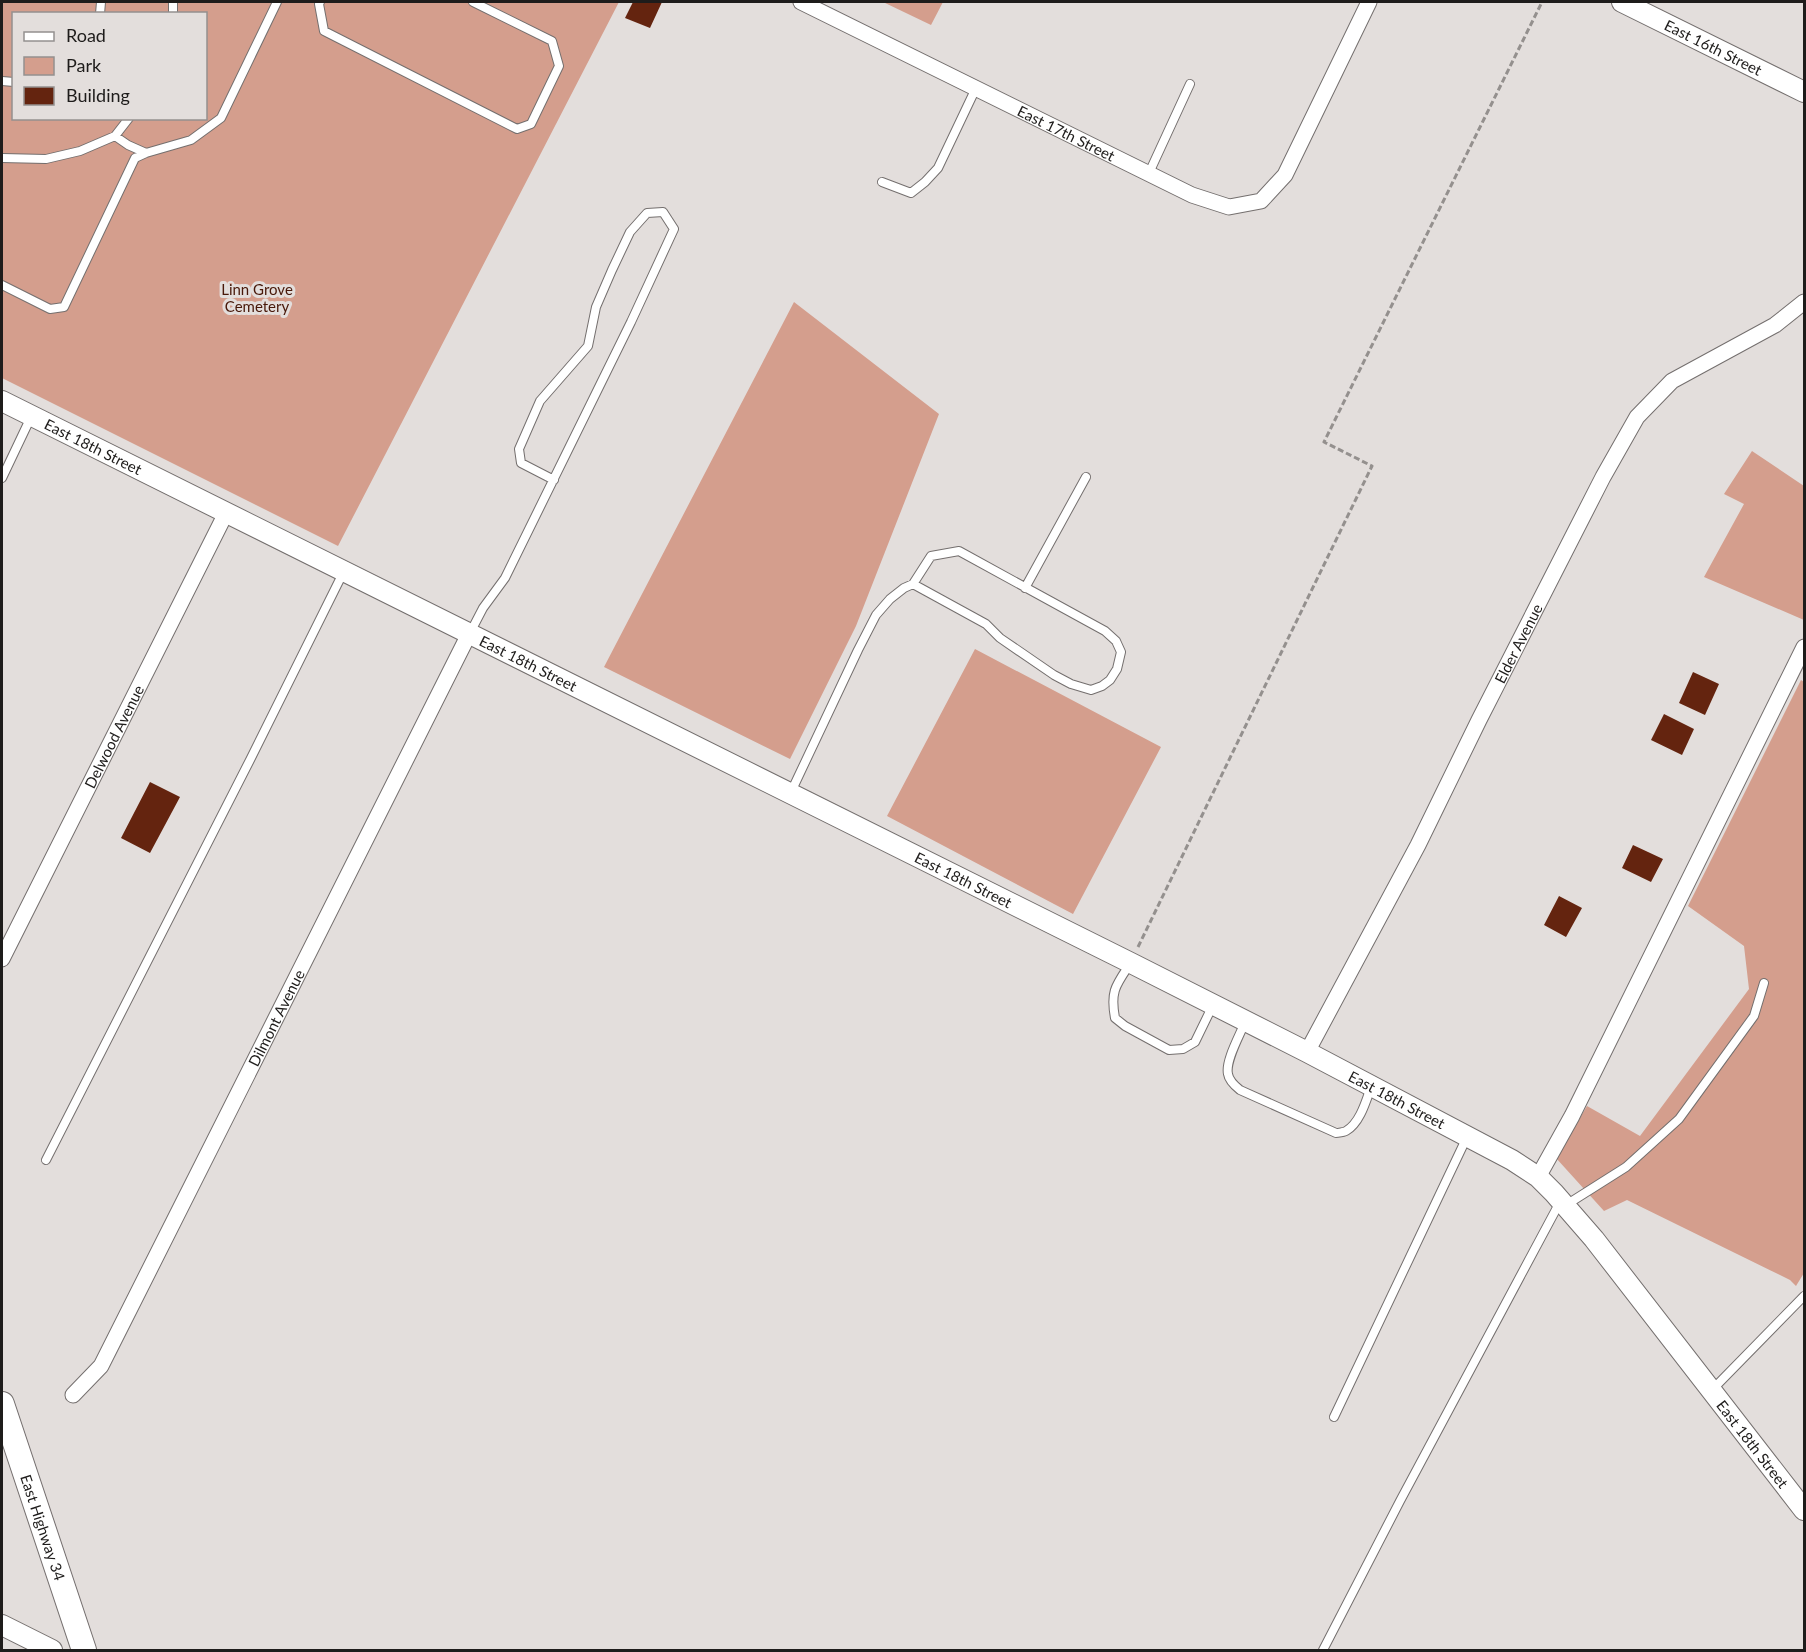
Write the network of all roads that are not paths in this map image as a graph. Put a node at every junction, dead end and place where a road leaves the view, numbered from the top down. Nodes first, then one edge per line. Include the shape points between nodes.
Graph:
1 (277, 2) edge
2 (320, 2) edge
3 (473, 2) edge
4 (801, 2) edge
5 (1369, 2) edge
6 (1622, 2) edge
7 (1190, 84) dead end
8 (976, 88) junction
9 (1804, 92) edge
10 (127, 120) edge
11 (115, 135) junction
12 (146, 153) junction
13 (2, 158) edge
14 (1149, 173) junction
15 (882, 182) dead end
16 (2, 285) edge
17 (1804, 302) edge
18 (2, 400) edge
19 (31, 415) junction
20 (1086, 477) dead end
21 (2, 478) edge
22 (554, 480) junction
23 (226, 513) junction
24 (344, 572) junction
25 (912, 584) junction
26 (1025, 588) junction
27 (469, 634) junction
28 (1804, 647) edge
29 (790, 794) junction
30 (2, 959) edge
31 (1131, 963) junction
32 (1764, 983) dead end
33 (1213, 1005) junction
34 (1246, 1021) junction
35 (1307, 1052) junction
36 (1371, 1085) junction
37 (1467, 1136) junction
38 (46, 1160) dead end
39 (1538, 1177) junction
40 (1563, 1203) junction
41 (1804, 1296) edge
42 (1712, 1390) junction
43 (73, 1395) dead end
44 (2, 1404) edge
45 (1334, 1417) dead end
46 (1804, 1510) edge
47 (2, 1625) edge
48 (52, 1650) edge
49 (84, 1650) edge
50 (1323, 1650) edge

1 - 12 lane via 221,118 191,140
2 - 3 lane via 324,31 517,129 531,124 559,66 552,42
4 - 8 street, East 17th Street
5 - 14 street, East 17th Street via 1285,175 1262,201 1229,207 1192,195
6 - 9 street, East 16th Street
7 - 14 lane
8 - 14 street, East 17th Street
8 - 15 lane via 938,168 925,182 911,193
10 - 11 lane
11 - 12 lane
11 - 13 lane via 80,151 46,159
12 - 16 lane via 135,158 64,307 50,309
17 - 35 street, Elder Avenue via 1775,325 1672,381 1637,417 1418,845
18 - 19 street, East 18th Street
19 - 21 lane
19 - 23 street, East 18th Street
20 - 26 lane
22 - 22 lane via 674,229 663,212 647,213 630,232 596,307 588,346 540,401 519,449 521,463
22 - 27 lane via 505,578
23 - 24 street, East 18th Street
23 - 30 street, Delwood Avenue
24 - 27 street, East 18th Street
24 - 38 lane
25 - 26 lane via 931,556 959,551
25 - 26 lane via 986,624 1000,638 1071,684 1091,690 1110,680 1121,652 1116,641
25 - 29 lane via 890,598 876,615
27 - 29 street, East 18th Street
27 - 43 street, Dilmont Avenue via 101,1366
28 - 39 street via 1572,1116
29 - 31 street, East 18th Street
31 - 33 street, East 18th Street
31 - 33 lane via 1112,998 1115,1017 1169,1050 1184,1050 1196,1042
32 - 40 lane via 1754,1016 1679,1119 1626,1167
33 - 34 street, East 18th Street
34 - 35 street, East 18th Street
34 - 36 lane via 1228,1064 1228,1075 1239,1090 1336,1133 1346,1132 1355,1122
35 - 36 street, East 18th Street
36 - 37 street, East 18th Street
37 - 39 street, East 18th Street
37 - 45 lane
39 - 40 street, East 18th Street
40 - 42 street, East 18th Street
40 - 50 lane
41 - 42 lane
42 - 46 street, East 18th Street
44 - 49 main road, East Highway 34
47 - 48 street

